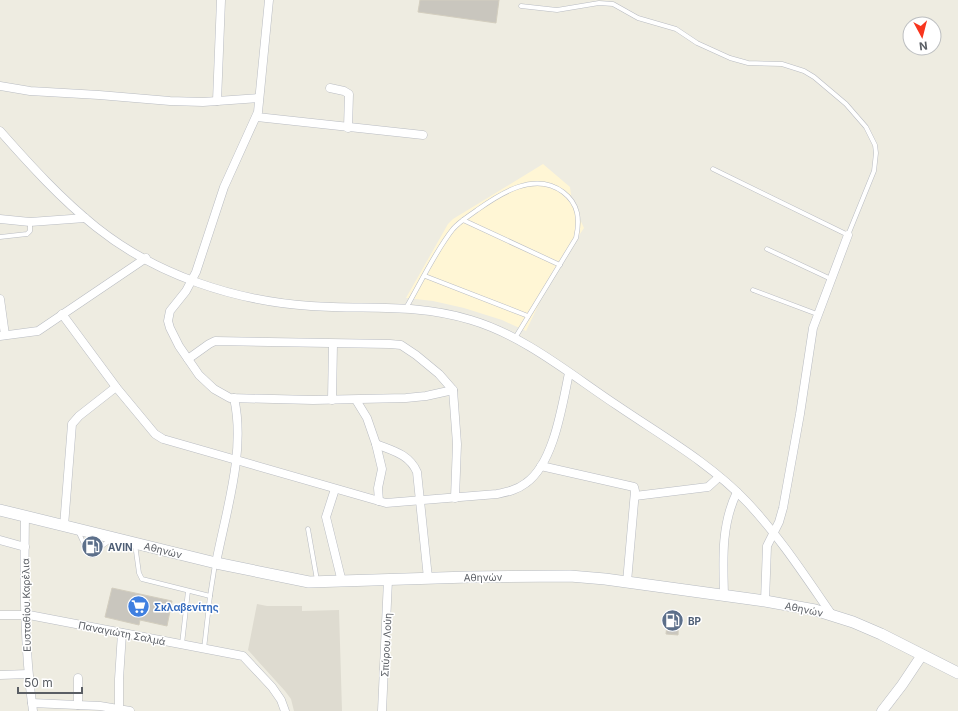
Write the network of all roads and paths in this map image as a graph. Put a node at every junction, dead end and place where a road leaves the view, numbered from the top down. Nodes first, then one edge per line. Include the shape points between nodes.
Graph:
1 (221, 0) edge
2 (270, 0) edge
3 (607, 2) edge
4 (521, 6) dead end
5 (0, 86) edge
6 (330, 88) dead end
7 (259, 98) junction
8 (217, 101) junction
9 (256, 117) junction
10 (348, 128) junction
11 (0, 131) edge
12 (423, 135) dead end
13 (714, 169) dead end
14 (85, 218) junction
15 (0, 219) edge
16 (463, 220) junction
17 (30, 222) junction
18 (848, 235) junction
19 (0, 237) edge
20 (767, 249) dead end
21 (146, 258) junction
22 (560, 265) junction
23 (425, 276) junction
24 (831, 279) junction
25 (193, 280) junction
26 (753, 290) dead end
27 (0, 300) edge
28 (406, 308) junction
29 (62, 314) junction
30 (817, 314) junction
31 (528, 316) junction
32 (3, 335) edge
33 (515, 338) junction
34 (333, 344) junction
35 (188, 359) junction
36 (569, 373) junction
37 (116, 387) junction
38 (453, 390) junction
39 (234, 398) junction
40 (332, 400) junction
41 (356, 400) junction
42 (376, 444) junction
43 (236, 459) junction
44 (541, 466) junction
45 (719, 477) junction
46 (335, 488) junction
47 (737, 492) junction
48 (635, 496) junction
49 (455, 498) junction
50 (379, 501) junction
51 (420, 502) junction
52 (0, 510) edge
53 (25, 516) junction
54 (64, 526) junction
55 (308, 529) dead end
56 (772, 532) junction
57 (0, 540) edge
58 (135, 543) junction
59 (25, 547) junction
60 (216, 563) junction
61 (428, 578) junction
62 (388, 580) junction
63 (317, 582) junction
64 (342, 582) junction
65 (627, 582) junction
66 (188, 591) junction
67 (724, 595) junction
68 (210, 596) junction
69 (765, 601) junction
70 (0, 615) edge
71 (26, 615) junction
72 (832, 615) junction
73 (122, 633) junction
74 (182, 645) junction
75 (204, 649) junction
76 (922, 655) junction
77 (958, 673) edge
78 (28, 674) junction
79 (0, 675) edge
80 (78, 678) dead end
81 (78, 705) junction
82 (33, 707) edge
83 (119, 710) edge
84 (130, 711) edge
85 (285, 711) edge
86 (382, 711) edge
87 (882, 711) edge

1 - 8 street
2 - 7 street
3 - 4 lane via 557,10
3 - 18 lane via 638,18 676,29 697,43 730,58 748,63 782,64 804,71 824,84 846,104 866,127 876,153 874,172
5 - 8 street via 30,91 170,101
6 - 10 street via 349,94
7 - 8 street
7 - 9 street
9 - 10 street
9 - 25 street via 226,182
10 - 12 street
11 - 14 street
13 - 18 lane
14 - 17 street
14 - 21 street via 119,244
15 - 17 street
16 - 22 lane
16 - 22 lane via 507,191 539,183 555,186 575,207 579,223 576,238
16 - 23 lane via 447,237
17 - 19 lane via 28,234
18 - 24 street
20 - 24 lane
21 - 25 street
21 - 29 street
22 - 31 lane
23 - 28 lane
23 - 31 lane
24 - 30 street
25 - 28 street via 245,297 283,304
25 - 35 street via 171,308 168,316 170,328
26 - 30 lane
27 - 32 street
28 - 33 street via 469,319
29 - 32 street via 36,332
29 - 37 street
30 - 56 street via 783,508 779,522
31 - 33 lane
33 - 36 street
34 - 35 street via 213,342
34 - 38 street via 401,345 446,380
34 - 40 street
35 - 39 street via 196,372 210,386 223,395
36 - 44 street via 555,430
36 - 45 street
37 - 43 street via 159,437 168,442
37 - 54 street via 72,424
38 - 41 street via 421,397
38 - 49 street via 457,444
39 - 40 street
39 - 43 street via 237,413
40 - 41 street
41 - 42 street
42 - 50 street via 382,469 378,488
42 - 51 street via 411,461 419,477
43 - 46 street
43 - 60 street
44 - 48 street via 631,485 635,488
44 - 49 street via 531,479 515,489 497,494
45 - 47 street
45 - 48 street via 708,488
46 - 50 street
46 - 64 street via 326,517
47 - 56 street
47 - 67 street via 724,531
48 - 65 street
49 - 51 street
50 - 51 street via 394,504
51 - 61 street
52 - 53 main road, Αθηνών
53 - 54 main road, Αθηνών
53 - 59 street, Ευσταθίου Καρέλια
54 - 58 main road, Αθηνών
55 - 63 lane
56 - 69 street via 766,552
56 - 72 street
57 - 59 street
58 - 60 main road, Αθηνών
58 - 66 lane via 142,579
59 - 71 street, Ευσταθίου Καρέλια
60 - 63 main road, Αθηνών via 284,578
60 - 68 lane
61 - 62 main road, Αθηνών
61 - 65 main road, Αθηνών via 570,576
62 - 64 main road, Αθηνών
62 - 86 street, Σπύρου Λούη
63 - 64 main road, Αθηνών
65 - 67 main road, Αθηνών
66 - 68 lane
66 - 74 lane
67 - 69 main road, Αθηνών
68 - 75 lane
69 - 72 main road, Αθηνών
70 - 71 street, Παναγιώτη Σαλμά
71 - 73 street, Παναγιώτη Σαλμά
71 - 78 street, Ευσταθίου Καρέλια
72 - 76 main road, Αθηνών via 871,629
73 - 74 street, Παναγιώτη Σαλμά
73 - 83 street
74 - 75 street, Παναγιώτη Σαλμά
75 - 85 street, Παναγιώτη Σαλμά via 243,656 272,687
76 - 77 main road, Αθηνών
76 - 87 street
78 - 79 street
78 - 82 street, Ευσταθίου Καρέλια
80 - 81 street
81 - 82 street
81 - 83 street
83 - 84 street

